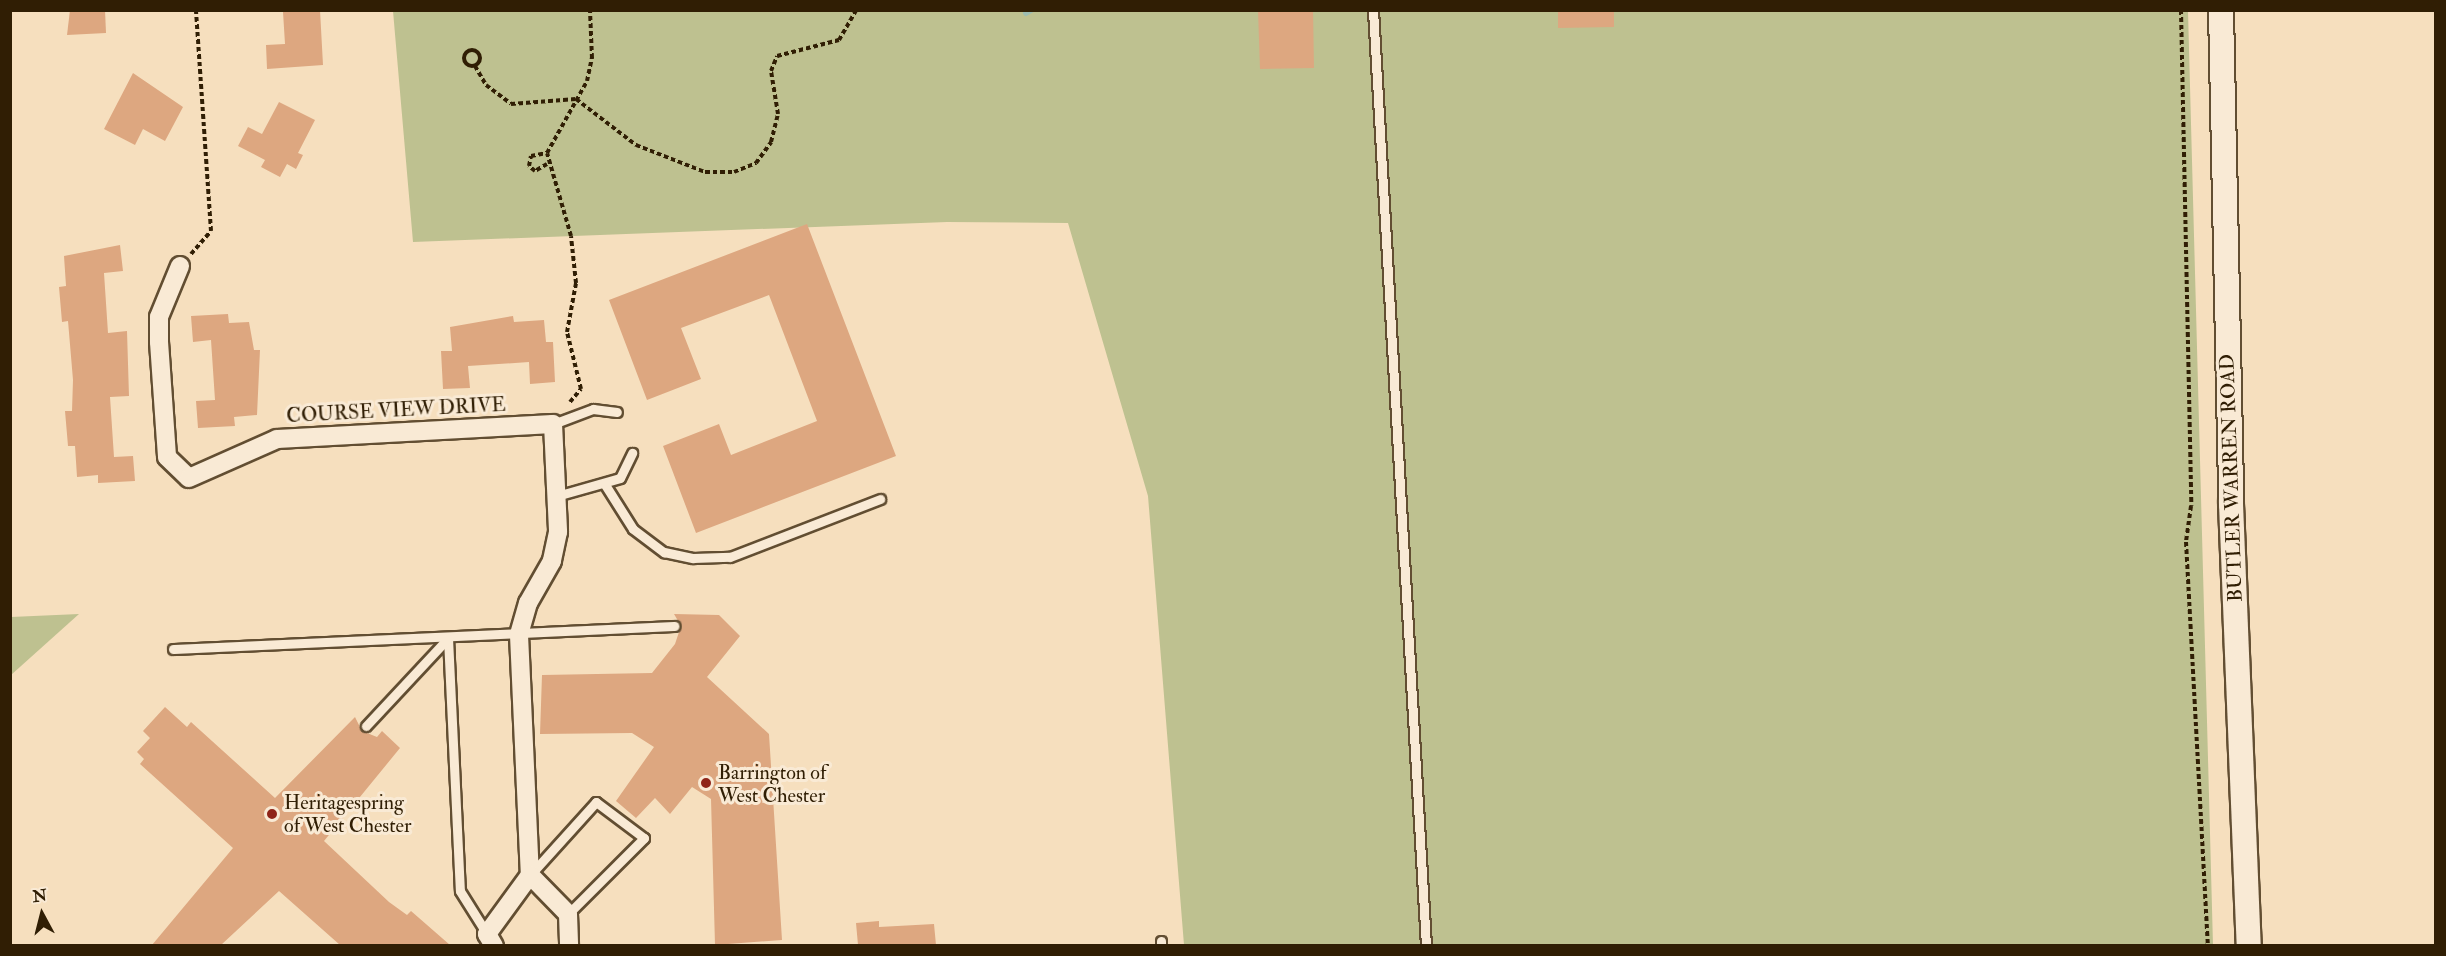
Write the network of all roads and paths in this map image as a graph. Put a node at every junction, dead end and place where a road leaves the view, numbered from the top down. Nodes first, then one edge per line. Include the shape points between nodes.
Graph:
1 (196, 10) edge
2 (590, 10) edge
3 (856, 10) edge
4 (1373, 10) edge
5 (2181, 10) edge
6 (2221, 10) edge
7 (475, 66) junction
8 (576, 99) junction
9 (547, 153) junction
10 (547, 164) junction
11 (180, 266) joint
12 (617, 411) dead end
13 (553, 424) junction
14 (632, 453) dead end
15 (604, 483) junction
16 (560, 495) junction
17 (880, 499) dead end
18 (674, 626) dead end
19 (519, 635) junction
20 (448, 638) junction
21 (173, 649) dead end
22 (366, 726) dead end
23 (530, 875) junction
24 (568, 914) junction
25 (490, 940) edge
26 (569, 945) edge
27 (1425, 945) edge
28 (2208, 945) edge
29 (2248, 945) edge

1 - 11 path via 211,231
2 - 8 path via 592,58
3 - 8 path via 839,40 777,56 771,71 777,124 765,152 746,169 718,174 679,164 616,133
4 - 27 lane
5 - 28 path via 2191,506 2186,542
6 - 29 main road, BUTLER WARREN ROAD via 2231,504
7 - 7 path via 480,57 470,50 464,60
7 - 8 path via 486,85 511,104
8 - 9 path
9 - 10 path
9 - 10 path via 531,156 529,166 534,171
10 - 13 path via 572,236 576,283 567,332 582,389
11 - 13 street, COURSE VIEW DRIVE via 159,317 159,342 167,457 189,478 277,439
12 - 13 lane via 593,409
13 - 16 street
14 - 15 lane via 620,478
15 - 16 lane
15 - 17 lane via 633,529 664,552 693,558 730,557
16 - 19 street via 552,561 528,603
18 - 19 lane
19 - 20 lane
19 - 23 street
20 - 21 lane
20 - 22 lane
20 - 25 lane via 460,891
23 - 24 street
23 - 24 lane via 596,802 644,838
23 - 25 street
24 - 26 street

